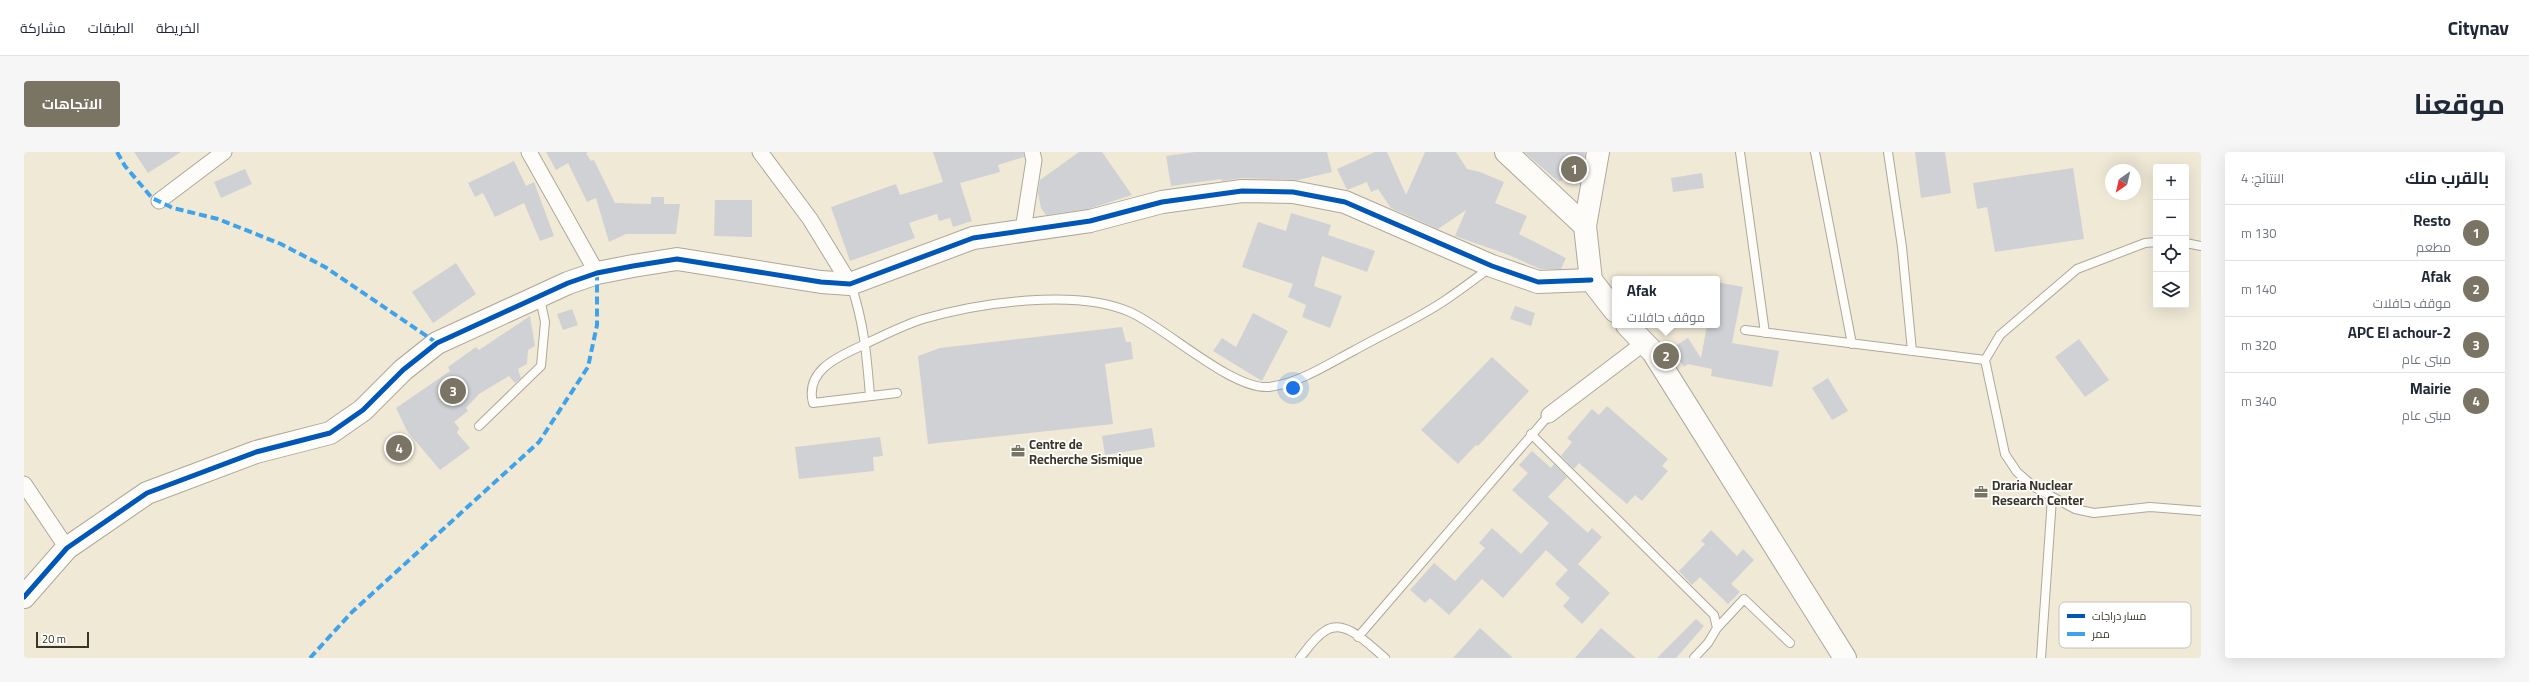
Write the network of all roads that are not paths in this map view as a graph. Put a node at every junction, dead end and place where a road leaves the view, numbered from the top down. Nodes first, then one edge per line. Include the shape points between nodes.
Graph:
1 (224, 152) edge
2 (529, 152) edge
3 (760, 152) edge
4 (1032, 152) edge
5 (1506, 152) edge
6 (1598, 152) edge
7 (1740, 152) edge
8 (1815, 152) edge
9 (1888, 152) edge
10 (159, 201) dead end
11 (1585, 226) junction
12 (1023, 230) junction
13 (2153, 242) edge
14 (2189, 244) edge
15 (2201, 246) edge
16 (1492, 266) junction
17 (597, 273) junction
18 (1591, 280) junction
19 (850, 284) junction
20 (540, 297) junction
21 (1612, 307) edge
22 (1630, 328) edge
23 (1745, 330) dead end
24 (1765, 333) junction
25 (1644, 343) junction
26 (866, 344) junction
27 (1852, 344) junction
28 (1912, 351) junction
29 (1985, 360) junction
30 (897, 393) dead end
31 (870, 396) junction
32 (1549, 415) joint
33 (479, 426) dead end
34 (1531, 434) junction
35 (24, 484) edge
36 (2052, 498) junction
37 (2201, 511) edge
38 (67, 548) junction
39 (24, 597) edge
40 (1717, 628) junction
41 (1358, 636) junction
42 (1790, 643) dead end
43 (1300, 658) edge
44 (1385, 658) edge
45 (1694, 658) edge
46 (1845, 658) edge
47 (2041, 658) edge

1 - 10 street
2 - 17 street
3 - 19 street via 810,220
4 - 12 street via 1034,160
5 - 11 street
6 - 11 street
7 - 24 lane
8 - 27 lane
9 - 28 lane via 1902,247
11 - 18 street
12 - 16 street via 1090,221 1162,202 1242,192 1293,192 1345,202
12 - 19 street via 973,238
13 - 29 lane via 2077,269 2000,335
14 - 15 lane
16 - 18 street via 1538,282
16 - 26 lane via 1446,300 1328,364 1290,382 1267,387 1244,382 1130,312 1101,303 1060,298 964,310 922,320
17 - 19 street via 677,260 821,282
17 - 20 street via 568,283
18 - 21 street
19 - 26 lane via 859,309
20 - 33 lane via 545,322 541,366
20 - 38 street via 437,343 403,370 363,410 330,433 256,452 147,493
22 - 25 street
23 - 24 lane
24 - 27 lane
25 - 32 street
25 - 46 street via 1657,358
26 - 31 lane
26 - 31 lane via 846,352 819,370 812,382 811,396 813,403
27 - 28 lane
28 - 29 lane
29 - 36 lane via 2005,454 2017,472 2034,488
30 - 31 lane
32 - 34 lane
34 - 40 lane via 1714,615
34 - 41 lane
35 - 38 street
36 - 37 lane via 2075,509 2094,513 2150,507
36 - 47 lane
38 - 39 street
40 - 42 lane via 1744,599
40 - 45 lane
41 - 43 lane via 1342,626 1334,626 1324,631
41 - 44 lane

